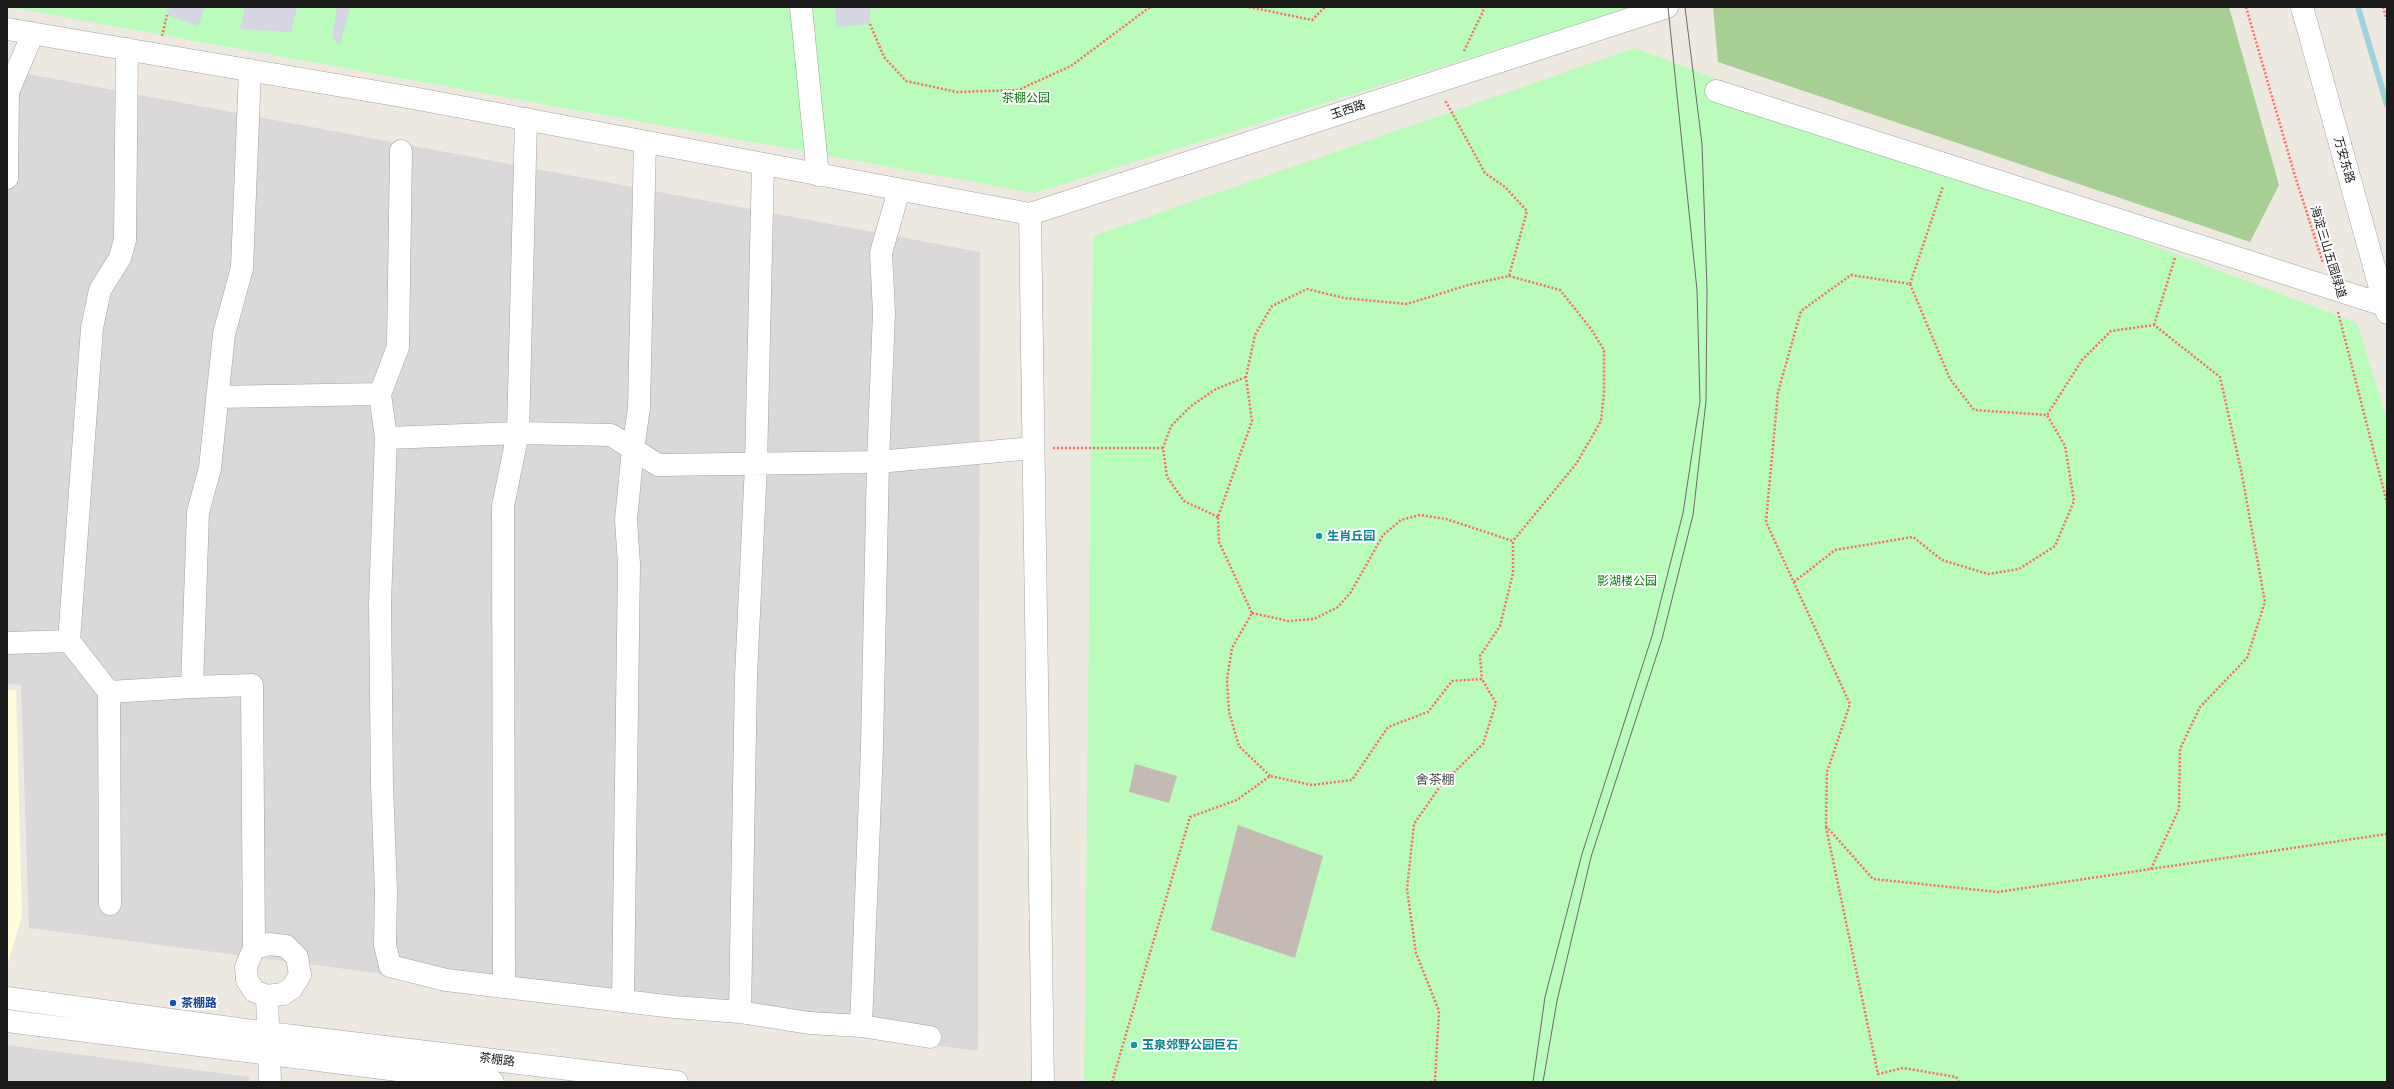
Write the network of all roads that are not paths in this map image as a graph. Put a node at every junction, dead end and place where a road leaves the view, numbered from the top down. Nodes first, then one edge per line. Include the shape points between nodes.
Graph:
1 (801, 7) edge
2 (1667, 7) edge
3 (2302, 7) edge
4 (7, 29) edge
5 (33, 33) junction
6 (127, 49) junction
7 (250, 70) junction
8 (1716, 91) dead end
9 (526, 119) junction
10 (645, 142) junction
11 (401, 151) dead end
12 (763, 164) junction
13 (818, 175) junction
14 (7, 178) edge
15 (899, 190) junction
16 (1030, 214) junction
17 (2386, 309) edge
18 (380, 394) junction
19 (216, 397) junction
20 (518, 433) junction
21 (386, 438) junction
22 (1033, 448) junction
23 (633, 449) junction
24 (878, 462) junction
25 (756, 465) junction
26 (69, 641) junction
27 (7, 643) edge
28 (192, 687) junction
29 (109, 692) junction
30 (110, 904) dead end
31 (254, 948) junction
32 (504, 986) junction
33 (267, 996) junction
34 (7, 998) edge
35 (623, 1000) junction
36 (740, 1012) junction
37 (7, 1021) edge
38 (861, 1026) junction
39 (930, 1037) dead end
40 (269, 1043) junction
41 (270, 1082) edge
42 (493, 1082) edge
43 (677, 1082) edge
44 (1043, 1082) edge

1 - 13 street
2 - 16 street, 玉西路
3 - 17 street, 万安东路
4 - 5 street
5 - 6 street
5 - 14 street via 8,92
6 - 7 street
6 - 26 street via 125,240 120,258 100,290 92,328
7 - 9 street
7 - 19 street via 242,268 224,334
8 - 17 street via 2331,288
9 - 10 street
9 - 20 street
10 - 12 street
10 - 23 street via 639,408
11 - 18 street via 398,347
12 - 13 street
12 - 25 street
13 - 15 street
15 - 16 street
15 - 24 street via 881,253 884,312
16 - 22 street
18 - 19 street
18 - 21 street
19 - 28 street via 210,468 198,512
20 - 21 street
20 - 23 street via 611,435
20 - 32 street via 503,506
21 - 32 street via 380,603 385,945 390,966 446,980
22 - 24 street
22 - 44 street
23 - 25 street via 658,465
23 - 35 street via 626,520 629,564
24 - 25 street
24 - 38 street via 872,747
25 - 36 street via 746,676
26 - 27 street
26 - 29 street
28 - 29 street
28 - 31 street via 252,685
29 - 30 street
31 - 33 street via 246,967 247,980 254,991
31 - 33 street via 269,944 286,946 297,958 300,975 292,988 283,994
32 - 35 street
33 - 40 street
34 - 40 street, 茶棚路
35 - 36 street
36 - 38 street via 809,1024
37 - 40 street, 茶棚路
38 - 39 street
40 - 41 street
40 - 42 street, 茶棚路
40 - 43 street, 茶棚路

